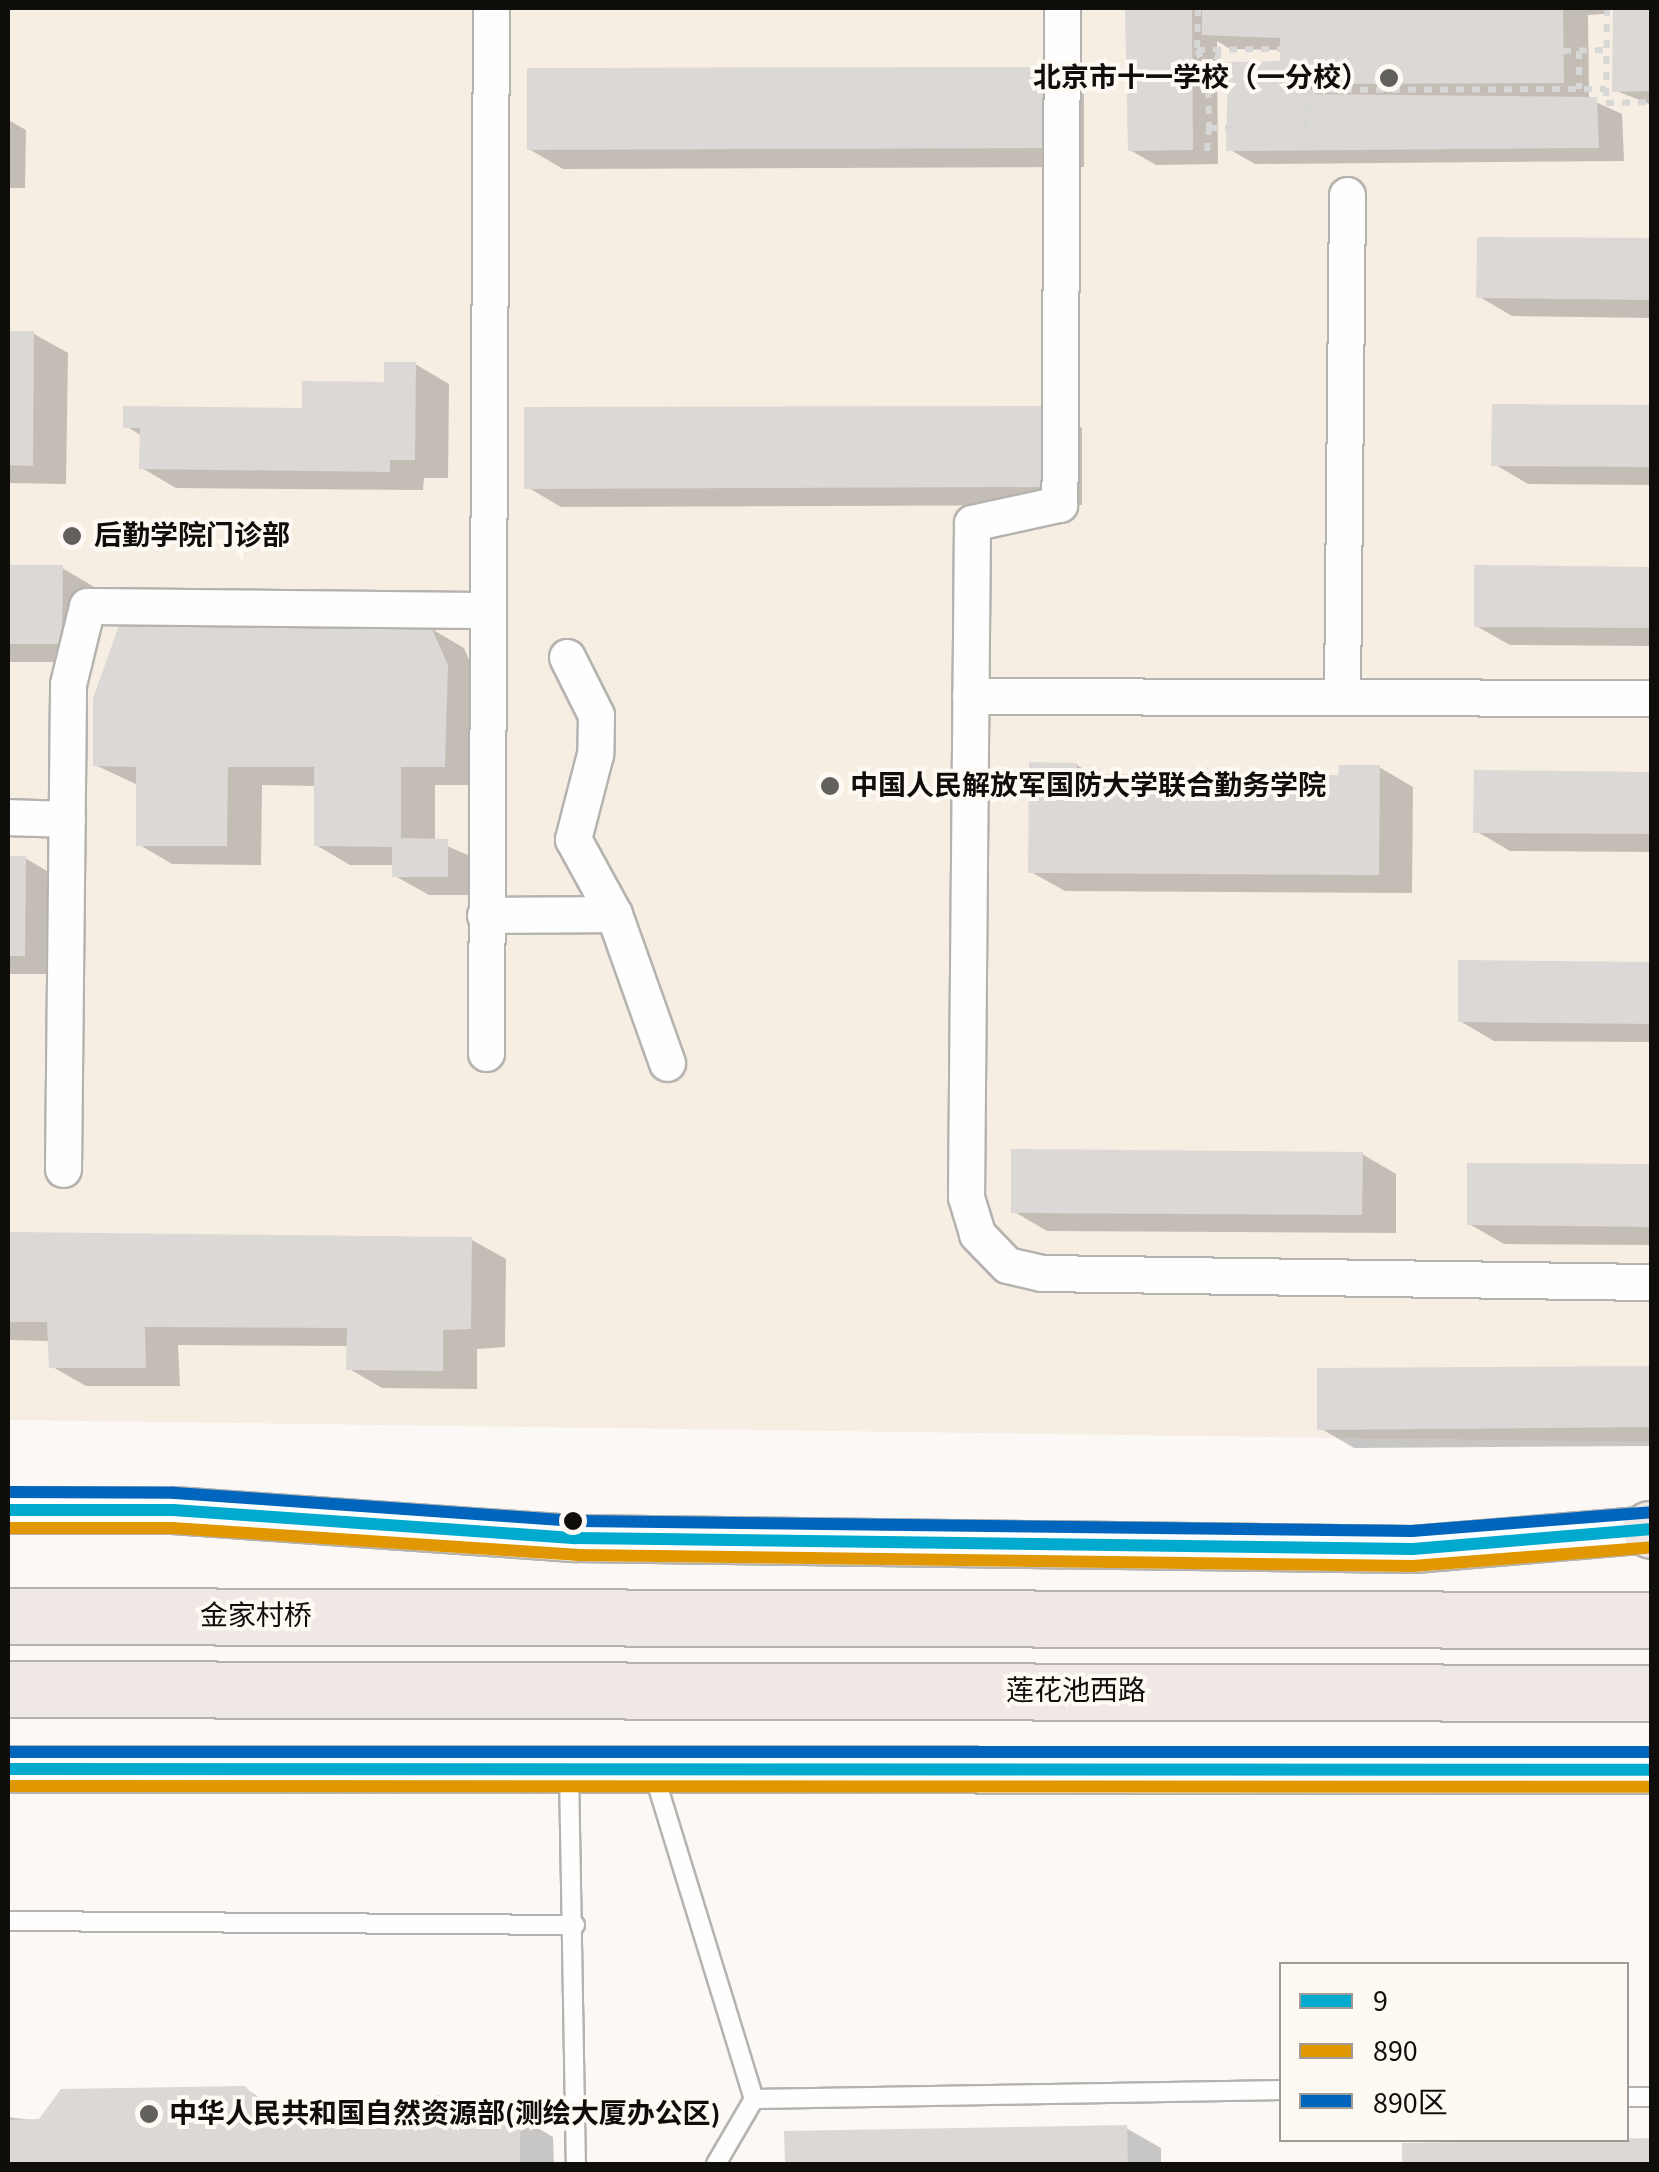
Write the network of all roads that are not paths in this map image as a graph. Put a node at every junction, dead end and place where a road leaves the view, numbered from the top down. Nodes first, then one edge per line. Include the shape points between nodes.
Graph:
1 (490, 8) edge
2 (1062, 8) edge
3 (1347, 195) dead end
4 (484, 610) junction
5 (567, 657) dead end
6 (970, 696) junction
7 (1342, 697) junction
8 (1652, 698) edge
9 (8, 817) edge
10 (66, 819) junction
11 (614, 914) junction
12 (486, 915) junction
13 (486, 1053) dead end
14 (667, 1063) dead end
15 (64, 1170) dead end
16 (1652, 1282) edge
17 (8, 1510) edge
18 (1651, 1530) edge
19 (8, 1616) edge
20 (1652, 1620) edge
21 (8, 1689) edge
22 (1652, 1693) edge
23 (8, 1768) edge
24 (1652, 1770) edge
25 (570, 1771) junction
26 (652, 1771) junction
27 (8, 1921) edge
28 (575, 1925) junction
29 (1279, 2090) edge
30 (754, 2099) junction
31 (576, 2164) edge
32 (716, 2164) edge

1 - 4 street
2 - 6 street via 1059,504 972,522
3 - 7 street
4 - 10 street via 87,606 68,684
4 - 12 street
5 - 11 street via 596,715 595,754 573,839
6 - 7 street
6 - 16 street via 966,1197 977,1234 1006,1265 1042,1273
7 - 8 street
9 - 10 street
10 - 15 street
11 - 12 street
11 - 14 street
12 - 13 street
17 - 18 street via 172,1510 576,1538 1414,1549
19 - 20 highway, 金家村桥
21 - 22 highway, 莲花池西路
23 - 25 street
24 - 26 street
25 - 26 street
25 - 28 lane
26 - 30 lane
27 - 28 lane
28 - 31 lane
29 - 30 lane
30 - 32 lane

